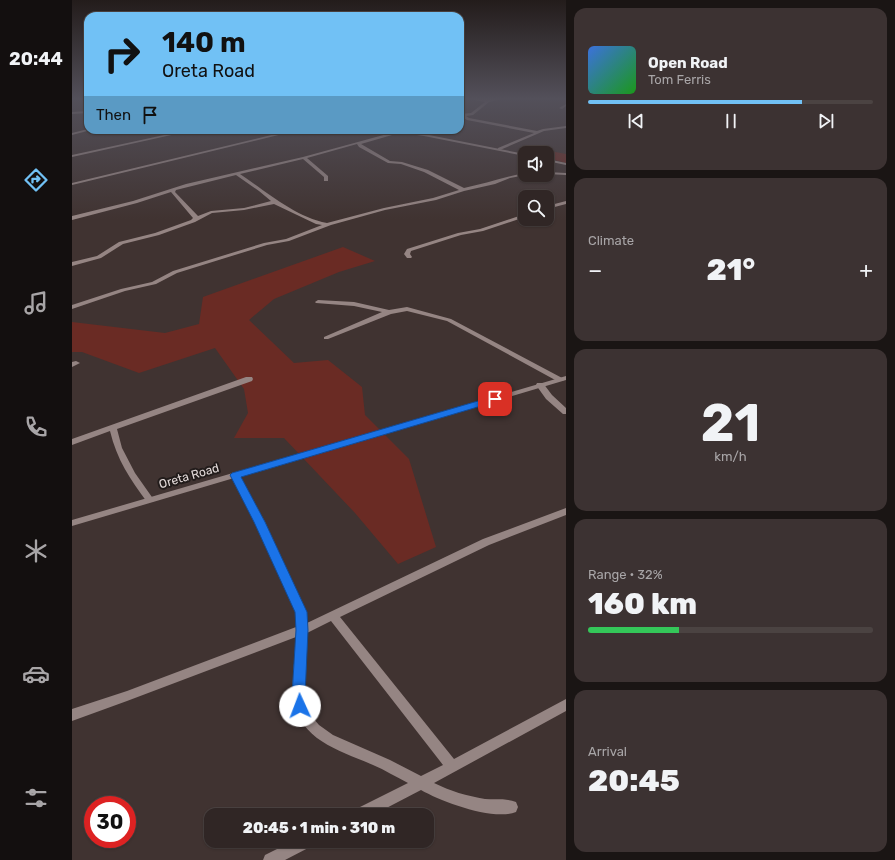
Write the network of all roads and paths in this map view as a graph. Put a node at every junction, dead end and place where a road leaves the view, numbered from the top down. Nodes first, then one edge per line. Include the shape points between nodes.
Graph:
1 (150, 139) edge
2 (259, 139) edge
3 (375, 139) edge
4 (440, 139) edge
5 (520, 139) edge
6 (359, 144) junction
7 (499, 149) junction
8 (518, 153) edge
9 (72, 156) edge
10 (304, 158) junction
11 (554, 161) edge
12 (566, 164) edge
13 (236, 173) junction
14 (554, 173) edge
15 (566, 174) edge
16 (518, 175) edge
17 (326, 180) dead end
18 (72, 184) edge
19 (174, 189) junction
20 (463, 190) junction
21 (274, 202) junction
22 (566, 202) edge
23 (554, 206) edge
24 (518, 217) edge
25 (72, 218) edge
26 (193, 221) junction
27 (329, 224) junction
28 (409, 258) dead end
29 (72, 264) edge
30 (318, 302) dead end
31 (72, 307) edge
32 (389, 312) junction
33 (326, 338) dead end
34 (249, 378) dead end
35 (563, 378) edge
36 (540, 385) junction
37 (566, 412) edge
38 (113, 427) junction
39 (72, 442) edge
40 (235, 475) junction
41 (150, 500) junction
42 (566, 511) edge
43 (72, 524) edge
44 (332, 615) junction
45 (302, 630) junction
46 (566, 705) edge
47 (72, 715) edge
48 (452, 766) junction
49 (422, 783) junction
50 (511, 807) dead end
51 (373, 808) edge
52 (293, 848) edge
53 (270, 860) edge

1 - 9 street
2 - 18 street
3 - 6 street
4 - 7 street
5 - 7 street
6 - 10 street
6 - 20 street via 389,162 402,163 426,171
7 - 8 street
10 - 13 street
10 - 17 street
11 - 12 street
13 - 19 street
13 - 21 street
14 - 15 street
16 - 20 street
19 - 25 street
19 - 26 street via 176,196 195,216
20 - 27 street
21 - 26 street via 205,214
21 - 27 street via 281,203 318,223
22 - 23 street
24 - 28 street via 417,247 409,250
26 - 29 street via 121,243 99,257
27 - 31 street via 288,240 266,244 175,272 154,283
30 - 32 street via 354,304
32 - 33 street
32 - 35 street via 408,309 446,319
34 - 38 street
35 - 36 street, Oreta Road
36 - 37 street via 549,398
36 - 40 street, Oreta Road
38 - 39 street
38 - 41 street via 118,448 131,474
40 - 41 street, Oreta Road
40 - 45 street via 301,612
41 - 43 street, Oreta Road
42 - 44 street via 486,542
44 - 45 street
44 - 48 street
45 - 47 street
45 - 49 street via 298,696 300,706 314,729 336,744 377,760
46 - 48 street
48 - 49 street
49 - 50 street via 466,802
49 - 51 street
52 - 53 street

